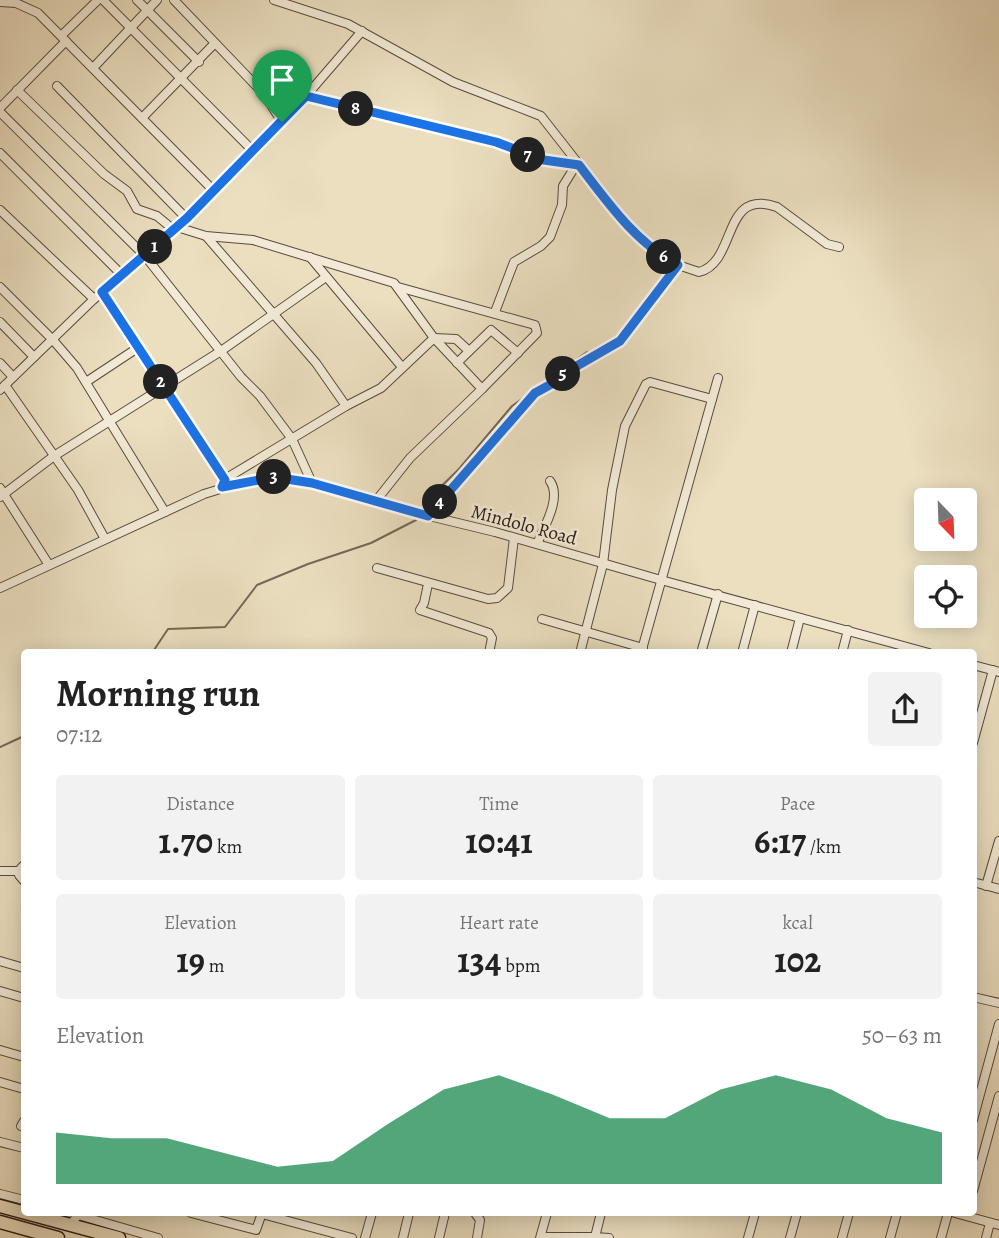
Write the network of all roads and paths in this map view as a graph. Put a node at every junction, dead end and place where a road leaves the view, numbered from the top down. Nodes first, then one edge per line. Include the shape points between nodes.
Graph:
1 (100, 0) edge
2 (136, 0) edge
3 (157, 0) edge
4 (174, 0) edge
5 (274, 0) edge
6 (0, 2) edge
7 (147, 10) junction
8 (131, 28) junction
9 (362, 31) junction
10 (63, 39) junction
11 (214, 44) junction
12 (199, 62) junction
13 (93, 68) junction
14 (180, 78) junction
15 (57, 86) dead end
16 (17, 90) junction
17 (306, 96) junction
18 (0, 110) edge
19 (142, 118) junction
20 (282, 122) junction
21 (254, 152) junction
22 (0, 153) edge
23 (578, 165) junction
24 (214, 191) junction
25 (1, 214) edge
26 (187, 218) junction
27 (176, 228) junction
28 (206, 236) junction
29 (839, 247) dead end
30 (145, 256) junction
31 (310, 257) junction
32 (678, 265) junction
33 (122, 275) junction
34 (326, 277) junction
35 (0, 287) edge
36 (398, 287) junction
37 (102, 292) junction
38 (93, 299) junction
39 (495, 312) junction
40 (275, 315) junction
41 (0, 322) edge
42 (434, 338) junction
43 (53, 340) junction
44 (139, 347) junction
45 (220, 351) junction
46 (468, 351) junction
47 (518, 353) junction
48 (34, 357) junction
49 (0, 363) edge
50 (457, 363) junction
51 (401, 368) junction
52 (13, 377) junction
53 (718, 378) dead end
54 (86, 382) junction
55 (164, 387) junction
56 (3, 388) edge
57 (482, 389) junction
58 (712, 399) junction
59 (346, 406) junction
60 (109, 422) junction
61 (292, 439) junction
62 (54, 456) junction
63 (550, 481) dead end
64 (223, 483) junction
65 (312, 483) junction
66 (1, 493) edge
67 (374, 502) junction
68 (165, 512) junction
69 (428, 516) junction
70 (514, 538) junction
71 (104, 539) junction
72 (537, 544) junction
73 (603, 564) junction
74 (49, 565) junction
75 (377, 568) dead end
76 (661, 580) junction
77 (428, 584) junction
78 (0, 588) edge
79 (718, 594) junction
80 (755, 605) junction
81 (800, 618) junction
82 (542, 619) dead end
83 (848, 630) junction
84 (585, 631) junction
85 (897, 643) junction
86 (490, 649) edge
87 (581, 649) edge
88 (639, 649) edge
89 (642, 649) edge
90 (702, 649) edge
91 (743, 649) edge
92 (792, 649) edge
93 (843, 649) edge
94 (895, 649) edge
95 (916, 649) edge
96 (977, 666) edge
97 (996, 671) edge
98 (977, 730) edge
99 (999, 841) edge
100 (21, 868) edge
101 (0, 871) edge
102 (977, 883) edge
103 (986, 886) junction
104 (999, 889) edge
105 (0, 961) edge
106 (21, 967) edge
107 (0, 991) edge
108 (21, 997) edge
109 (977, 997) edge
110 (999, 1003) edge
111 (999, 1024) edge
112 (0, 1050) edge
113 (21, 1056) edge
114 (0, 1083) edge
115 (21, 1088) edge
116 (999, 1096) edge
117 (977, 1105) edge
118 (0, 1142) edge
119 (21, 1147) edge
120 (977, 1176) edge
121 (0, 1194) edge
122 (21, 1199) edge
123 (0, 1206) edge
124 (21, 1209) edge
125 (75, 1216) edge
126 (200, 1216) edge
127 (261, 1216) edge
128 (273, 1216) edge
129 (371, 1216) edge
130 (407, 1216) edge
131 (444, 1216) edge
132 (477, 1216) edge
133 (546, 1216) edge
134 (600, 1216) edge
135 (754, 1216) edge
136 (796, 1216) edge
137 (848, 1216) edge
138 (896, 1216) edge
139 (947, 1216) edge
140 (973, 1216) edge
141 (0, 1222) edge
142 (996, 1223) edge
143 (256, 1234) edge
144 (541, 1237) edge
145 (595, 1237) edge
146 (58, 1238) edge
147 (120, 1238) edge
148 (158, 1238) edge
149 (352, 1238) edge
150 (365, 1238) edge
151 (403, 1238) edge
152 (439, 1238) edge
153 (477, 1238) edge
154 (609, 1238) edge
155 (748, 1238) edge
156 (790, 1238) edge
157 (842, 1238) edge
158 (890, 1238) edge
159 (942, 1238) edge
160 (986, 1238) edge

1 - 8 street
1 - 10 street
2 - 7 street
3 - 7 street
4 - 11 street
5 - 9 street
6 - 10 street via 30,8
7 - 8 street
7 - 12 street
8 - 13 street
8 - 14 street
9 - 17 street
9 - 23 street via 453,82 541,116
10 - 13 street
10 - 16 street
11 - 12 street
11 - 20 street via 264,94
12 - 14 street
13 - 19 street
14 - 19 street
14 - 21 street
15 - 26 street
16 - 18 street
16 - 27 street via 127,191 137,209
17 - 20 street
17 - 23 street via 496,142 544,160
18 - 30 street
19 - 24 street
20 - 21 street
21 - 24 street
22 - 33 street
23 - 32 street via 648,246
23 - 39 street via 562,186 562,205 550,237 514,262
24 - 26 street
25 - 38 street
26 - 27 street
27 - 28 street
27 - 30 street
28 - 31 street via 253,240
28 - 40 street
29 - 32 street via 827,244 777,208 757,204 735,218 723,249 709,267 699,272
30 - 33 street
30 - 45 street
31 - 34 street
31 - 36 street via 390,280
32 - 69 street via 620,341 535,393
33 - 37 street
34 - 40 street
34 - 51 street
35 - 43 street
36 - 39 street
36 - 42 street
37 - 38 street
37 - 44 street
38 - 43 street
39 - 47 street via 537,328
40 - 45 street
40 - 59 street
41 - 48 street
42 - 46 street via 456,339
42 - 50 street
42 - 51 street
43 - 48 street
43 - 54 street
44 - 54 street
44 - 55 street
45 - 55 street
45 - 61 street
46 - 47 street via 491,330
46 - 50 street
47 - 57 street
48 - 52 street
49 - 52 street
50 - 57 street
51 - 59 street via 381,388
52 - 56 street
53 - 58 street
54 - 60 street
55 - 60 street
55 - 64 street
56 - 62 street
57 - 67 street via 410,458
58 - 73 street via 646,384 625,426
58 - 76 street
59 - 61 street
60 - 62 street
60 - 68 street
61 - 64 street
61 - 65 street
62 - 66 street
62 - 71 street
63 - 72 street via 555,492
64 - 65 street, Mindolo Road via 274,477
64 - 68 street, Mindolo Road
65 - 67 street, Mindolo Road
66 - 74 street
67 - 69 street, Mindolo Road
68 - 71 street, Mindolo Road
69 - 70 street, Mindolo Road
70 - 72 street, Mindolo Road
70 - 77 street via 508,588 497,598
71 - 74 street, Mindolo Road
72 - 73 street, Mindolo Road
73 - 76 street, Mindolo Road
73 - 84 street
74 - 78 street, Mindolo Road
75 - 77 street
76 - 79 street, Mindolo Road
76 - 89 street
77 - 86 street via 420,610 489,633
79 - 80 street, Mindolo Road
79 - 90 street
80 - 81 street, Mindolo Road
80 - 91 street
81 - 83 street, Mindolo Road
81 - 92 street
82 - 84 street
83 - 85 street, Mindolo Road
83 - 93 street
84 - 87 street
84 - 88 street
85 - 94 street
85 - 95 street, Mindolo Road
96 - 97 street
97 - 98 street
99 - 103 street
100 - 101 street
102 - 103 street
103 - 104 street
105 - 106 street
107 - 108 street
109 - 110 street
111 - 117 street
112 - 113 street
114 - 115 street
116 - 120 street
118 - 119 street
121 - 122 street
123 - 124 highway
125 - 147 highway
125 - 148 street
126 - 143 street
127 - 143 street
128 - 149 street
129 - 150 street
130 - 151 street
131 - 152 street
132 - 153 street
133 - 144 street
134 - 145 street
135 - 155 street
136 - 156 street
137 - 157 street
138 - 158 street
139 - 159 street
140 - 142 street
141 - 146 highway
142 - 160 street
144 - 145 street
145 - 154 street

